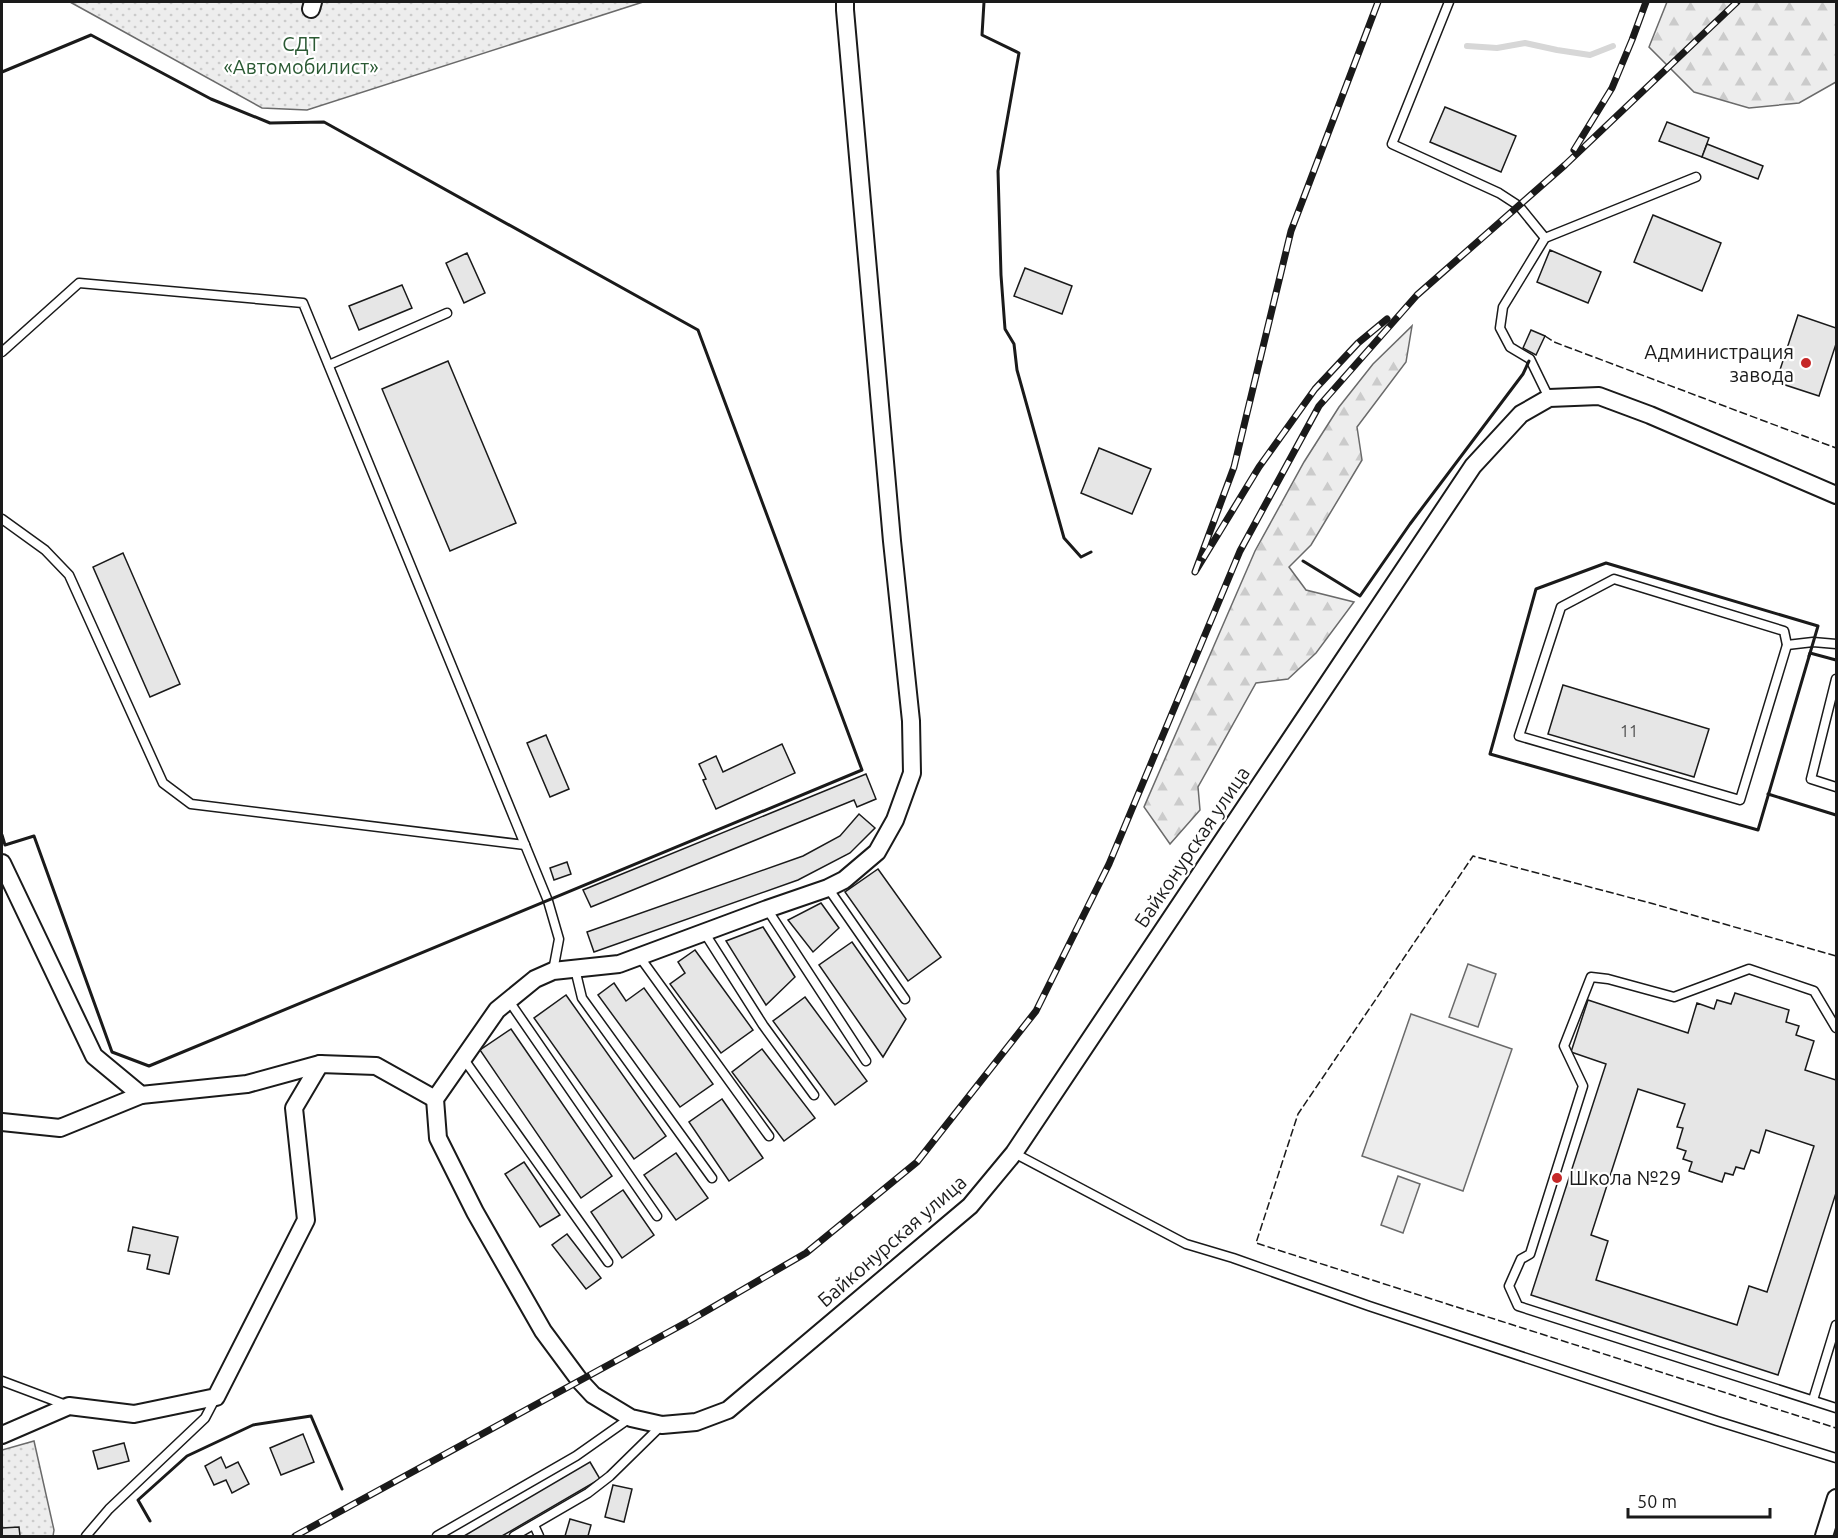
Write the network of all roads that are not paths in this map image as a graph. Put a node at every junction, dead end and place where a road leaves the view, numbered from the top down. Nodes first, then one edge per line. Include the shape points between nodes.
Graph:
1 (845, 2) edge
2 (1449, 2) edge
3 (1696, 177) dead end
4 (1545, 238) junction
5 (447, 314) dead end
6 (2, 352) edge
7 (329, 365) junction
8 (1549, 398) junction
9 (1836, 495) edge
10 (2, 519) edge
11 (1836, 644) edge
12 (1786, 645) junction
13 (1836, 679) edge
14 (1836, 787) edge
15 (525, 845) junction
16 (2, 863) edge
17 (828, 888) junction
18 (767, 909) junction
19 (704, 932) junction
20 (639, 956) junction
21 (575, 969) junction
22 (553, 971) junction
23 (904, 999) dead end
24 (508, 1001) junction
25 (1836, 1028) edge
26 (463, 1058) junction
27 (866, 1061) dead end
28 (320, 1064) junction
29 (141, 1095) junction
30 (814, 1095) dead end
31 (435, 1098) junction
32 (2, 1122) edge
33 (769, 1136) dead end
34 (1014, 1153) junction
35 (712, 1178) dead end
36 (657, 1216) dead end
37 (608, 1262) dead end
38 (1836, 1325) edge
39 (2, 1381) edge
40 (216, 1396) junction
41 (1813, 1400) junction
42 (69, 1406) junction
43 (1836, 1408) edge
44 (631, 1418) junction
45 (662, 1425) junction
46 (2, 1435) edge
47 (1836, 1458) edge
48 (1836, 1498) edge
49 (534, 1525) junction
50 (86, 1536) edge
51 (437, 1536) edge
52 (514, 1536) edge
53 (539, 1536) edge
54 (1824, 1536) edge

1 - 17 street via 911,721 912,773 895,820 877,852 844,880
2 - 4 lane via 1392,144 1499,193 1518,206
3 - 4 lane
4 - 8 lane via 1503,307 1500,328 1510,347 1530,359
5 - 7 lane
6 - 7 lane via 79,283 303,303
7 - 15 lane
8 - 9 street, Байконурская улица via 1599,396
8 - 34 street, Байконурская улица via 1521,414 1473,466
10 - 15 lane via 45,550 69,575 164,783 191,804
11 - 12 lane
12 - 12 lane via 1740,800 1519,736 1561,607 1614,579 1784,631
13 - 14 lane via 1810,778
15 - 22 lane via 559,939
16 - 29 street via 94,1056
17 - 18 street
17 - 23 lane
18 - 19 street
18 - 27 lane
19 - 20 street
19 - 30 lane via 763,1025
20 - 21 street via 619,964
20 - 33 lane
21 - 22 street
21 - 35 lane via 582,998
22 - 24 street via 535,979
24 - 26 street via 497,1010
24 - 36 lane
25 - 41 lane via 1814,991 1749,969 1674,997 1591,977 1564,1046 1583,1086 1530,1254 1521,1259 1509,1286 1518,1306
26 - 31 street
26 - 37 lane
28 - 29 street via 247,1084
28 - 31 street via 376,1066
28 - 40 street via 294,1108 306,1220
29 - 32 street via 60,1128
31 - 44 street, Байконурская улица via 438,1138 543,1331 594,1395
34 - 45 street, Байконурская улица via 970,1206 728,1410 696,1422
34 - 47 lane via 1186,1244
38 - 41 lane
39 - 42 lane
40 - 42 street via 134,1414
40 - 50 lane via 205,1418
41 - 43 lane
42 - 46 street
44 - 45 street, Байконурская улица
44 - 51 lane via 576,1456
45 - 49 lane via 610,1476
48 - 54 street
49 - 52 lane
49 - 53 lane

